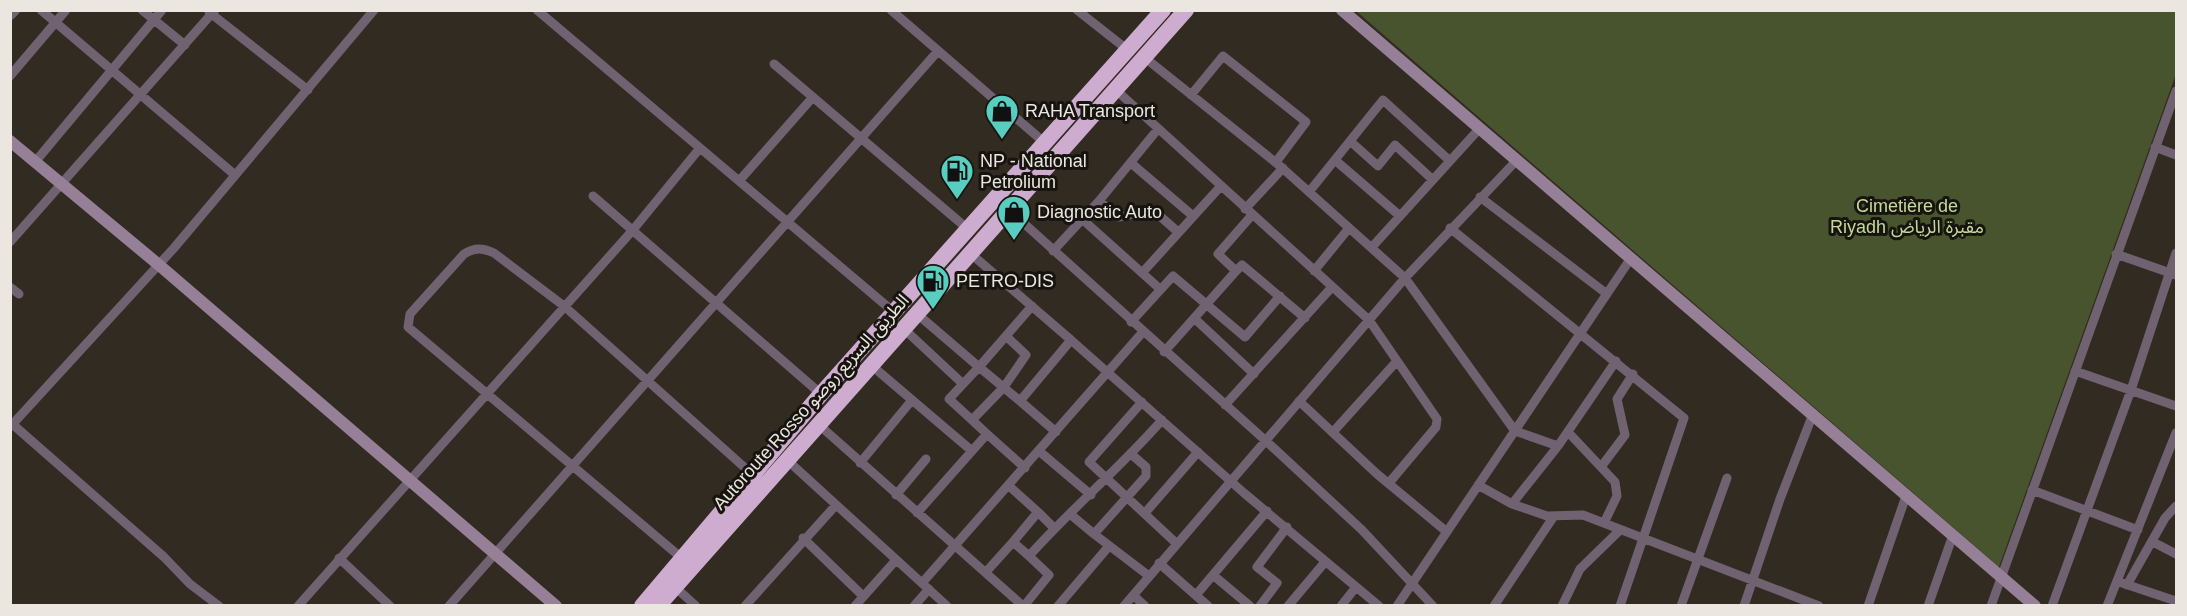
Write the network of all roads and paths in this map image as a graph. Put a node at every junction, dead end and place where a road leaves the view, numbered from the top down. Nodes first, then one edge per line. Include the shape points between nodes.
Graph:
1 (16, 10) edge
2 (41, 10) edge
3 (66, 10) edge
4 (142, 10) edge
5 (162, 10) edge
6 (374, 10) edge
7 (537, 10) edge
8 (891, 10) edge
9 (1077, 10) edge
10 (1163, 10) edge
11 (1186, 10) edge
12 (1342, 10) edge
13 (211, 12) edge
14 (10, 16) edge
15 (153, 21) junction
16 (56, 23) junction
17 (185, 45) junction
18 (938, 51) junction
19 (1129, 51) junction
20 (1144, 57) junction
21 (774, 64) dead end
22 (112, 71) junction
23 (10, 76) edge
24 (308, 90) junction
25 (1116, 90) junction
26 (2176, 91) edge
27 (141, 95) junction
28 (1191, 95) junction
29 (813, 97) junction
30 (1158, 129) junction
31 (1479, 129) junction
32 (862, 140) junction
33 (10, 141) edge
34 (1350, 141) junction
35 (1045, 143) junction
36 (2155, 147) junction
37 (700, 148) junction
38 (2176, 155) edge
39 (1335, 160) junction
40 (1450, 161) junction
41 (1516, 161) junction
42 (35, 162) junction
43 (1131, 163) junction
44 (1279, 165) junction
45 (235, 176) junction
46 (1433, 180) junction
47 (739, 181) junction
48 (63, 185) junction
49 (1220, 186) junction
50 (1310, 192) junction
51 (593, 196) dead end
52 (1480, 197) junction
53 (1100, 201) junction
54 (1009, 210) junction
55 (1248, 212) junction
56 (1193, 216) junction
57 (1400, 216) junction
58 (1082, 219) junction
59 (788, 222) junction
60 (1350, 228) junction
61 (1450, 228) junction
62 (969, 230) junction
63 (632, 231) junction
64 (1178, 232) junction
65 (10, 242) edge
66 (1372, 248) junction
67 (1053, 250) junction
68 (970, 253) junction
69 (2116, 254) junction
70 (2176, 254) edge
71 (1631, 258) junction
72 (159, 265) junction
73 (1236, 271) junction
74 (1314, 271) junction
75 (1142, 273) junction
76 (2173, 274) edge
77 (1405, 278) junction
78 (10, 287) edge
79 (1332, 287) junction
80 (1161, 289) junction
81 (19, 294) dead end
82 (1607, 294) junction
83 (1280, 296) junction
84 (715, 304) junction
85 (1206, 304) junction
86 (564, 306) junction
87 (1032, 306) junction
88 (916, 313) junction
89 (1194, 318) junction
90 (1305, 318) junction
91 (1369, 320) junction
92 (899, 321) junction
93 (1131, 322) junction
94 (1142, 333) junction
95 (1581, 333) junction
96 (1006, 336) junction
97 (1071, 340) junction
98 (1164, 352) junction
99 (1397, 361) junction
100 (1616, 361) junction
101 (871, 364) junction
102 (979, 367) junction
103 (2075, 371) junction
104 (1108, 372) junction
105 (1254, 374) junction
106 (1633, 374) junction
107 (648, 381) junction
108 (963, 384) junction
109 (1004, 387) junction
110 (2131, 390) junction
111 (821, 394) junction
112 (487, 395) junction
113 (912, 400) junction
114 (1299, 400) junction
115 (1020, 401) junction
116 (1142, 402) junction
117 (1226, 405) junction
118 (2176, 406) edge
119 (1813, 414) junction
120 (972, 420) junction
121 (1162, 420) junction
122 (818, 424) junction
123 (11, 425) edge
124 (1515, 430) junction
125 (1056, 432) junction
126 (1333, 432) junction
127 (1568, 432) junction
128 (2176, 433) edge
129 (987, 434) junction
130 (1266, 441) junction
131 (1558, 446) junction
132 (972, 451) junction
133 (1039, 451) junction
134 (1198, 452) junction
135 (1131, 454) junction
136 (786, 459) junction
137 (926, 459) dead end
138 (860, 463) junction
139 (571, 465) junction
140 (1601, 467) junction
141 (1025, 468) junction
142 (753, 475) junction
143 (1727, 478) dead end
144 (1108, 479) junction
145 (409, 480) junction
146 (1231, 480) junction
147 (1389, 483) junction
148 (1478, 484) junction
149 (1009, 486) junction
150 (2032, 490) junction
151 (896, 495) junction
152 (1091, 495) junction
153 (1906, 496) junction
154 (1128, 498) junction
155 (1512, 504) junction
156 (836, 505) junction
157 (2176, 506) edge
158 (1267, 511) junction
159 (2086, 511) junction
160 (1038, 512) junction
161 (917, 513) junction
162 (1145, 513) junction
163 (1070, 514) junction
164 (1554, 516) junction
165 (1604, 523) junction
166 (1287, 527) junction
167 (1054, 528) junction
168 (1620, 530) junction
169 (2138, 530) junction
170 (1447, 532) junction
171 (1094, 534) junction
172 (1953, 535) junction
173 (803, 538) junction
174 (1643, 539) junction
175 (1013, 542) junction
176 (2153, 542) junction
177 (1176, 543) junction
178 (956, 545) junction
179 (1109, 546) junction
180 (494, 552) junction
181 (2176, 554) edge
182 (1029, 556) junction
183 (339, 558) junction
184 (684, 560) junction
185 (896, 560) junction
186 (1696, 560) junction
187 (1160, 562) junction
188 (1325, 562) junction
189 (986, 572) junction
190 (1213, 575) junction
191 (1149, 576) junction
192 (2001, 577) junction
193 (1753, 580) junction
194 (1414, 583) junction
195 (2122, 584) junction
196 (925, 586) junction
197 (675, 587) junction
198 (1356, 588) junction
199 (1132, 595) junction
200 (1196, 595) junction
201 (863, 596) junction
202 (2176, 601) edge
203 (748, 602) edge
204 (1806, 603) edge
205 (219, 606) edge
206 (298, 606) edge
207 (390, 606) edge
208 (449, 606) edge
209 (556, 606) edge
210 (642, 606) edge
211 (658, 606) edge
212 (696, 606) edge
213 (759, 606) edge
214 (855, 606) edge
215 (914, 606) edge
216 (947, 606) edge
217 (1024, 606) edge
218 (1058, 606) edge
219 (1124, 606) edge
220 (1144, 606) edge
221 (1208, 606) edge
222 (1250, 606) edge
223 (1260, 606) edge
224 (1288, 606) edge
225 (1341, 606) edge
226 (1379, 606) edge
227 (1397, 606) edge
228 (1433, 606) edge
229 (1494, 606) edge
230 (1562, 606) edge
231 (1620, 606) edge
232 (1681, 606) edge
233 (1744, 606) edge
234 (1819, 606) edge
235 (1868, 606) edge
236 (1928, 606) edge
237 (1991, 606) edge
238 (2035, 606) edge
239 (2052, 606) edge
240 (2107, 606) edge

1 - 14 street
2 - 16 street
3 - 16 street
4 - 15 street
5 - 15 street
6 - 24 street
7 - 37 street
8 - 18 street
9 - 19 street
10 - 19 highway, Autoroute Rosso الطريق السريع روصو
11 - 20 highway, Autoroute Rosso الطريق السريع روصو
12 - 31 street
13 - 17 street
13 - 24 street
15 - 17 street
15 - 22 street
16 - 22 street
16 - 23 street
17 - 27 street
18 - 32 street
18 - 35 street
19 - 35 highway, Autoroute Rosso الطريق السريع روصو
20 - 25 highway, Autoroute Rosso الطريق السريع روصو
20 - 28 street
21 - 29 street
22 - 27 street
22 - 42 street
24 - 45 street
25 - 30 street
25 - 54 highway, Autoroute Rosso الطريق السريع روصو
26 - 36 street
27 - 45 street
27 - 48 street
28 - 44 street
28 - 44 street via 1223,56 1306,122
29 - 32 street
29 - 47 street
30 - 43 street
30 - 49 street
31 - 40 street
31 - 41 street
32 - 59 street
32 - 62 street
33 - 42 street
34 - 39 street
34 - 40 street via 1383,100
34 - 46 street via 1378,166 1395,145
35 - 62 highway, Autoroute Rosso الطريق السريع روصو
36 - 38 street
36 - 69 street
37 - 47 street
37 - 63 street
39 - 50 street
39 - 57 street
40 - 46 street
41 - 52 street
41 - 71 street
42 - 48 street
43 - 53 street
43 - 56 street
44 - 50 street
44 - 55 street
45 - 72 street
46 - 57 street
47 - 59 street
48 - 65 street
48 - 72 street
49 - 55 street
49 - 56 street
50 - 60 street
51 - 63 street
52 - 61 street
52 - 82 street
53 - 58 street
53 - 64 street via 1119,217 1153,210
54 - 67 street
54 - 68 highway, Autoroute Rosso الطريق السريع روصو
55 - 73 street via 1218,254
55 - 74 street
56 - 64 street
57 - 66 street
58 - 67 street
58 - 75 street
59 - 84 street
59 - 92 street
60 - 66 street
60 - 74 street
61 - 77 street
61 - 95 street
62 - 92 highway, Autoroute Rosso الطريق السريع روصو
63 - 84 street
63 - 86 street
64 - 75 street
66 - 77 street
67 - 93 street
68 - 87 street
68 - 88 highway, Autoroute Rosso الطريق السريع روصو
69 - 76 street
69 - 103 street
70 - 76 street
71 - 82 street
71 - 119 street
72 - 123 street
72 - 145 street
73 - 83 street via 1242,265
73 - 85 street
74 - 79 street
75 - 80 street
76 - 110 street
77 - 91 street
77 - 124 street
78 - 81 street
79 - 90 street
79 - 91 street
80 - 85 street via 1173,276
80 - 93 street
82 - 95 street
83 - 85 street via 1245,337
83 - 90 street
84 - 107 street
84 - 111 street
85 - 89 street
86 - 107 street
86 - 112 street
86 - 112 street via 484,248 464,254 410,314 408,327
87 - 96 street
87 - 97 street
88 - 92 highway, Autoroute Rosso الطريق السريع روصو
88 - 102 street
89 - 98 street
89 - 105 street
90 - 105 street
91 - 99 street
91 - 114 street
92 - 101 highway, Autoroute Rosso الطريق السريع روصو
92 - 108 street
92 - 111 highway, Autoroute Rosso الطريق السريع روصو
93 - 94 street
94 - 98 street
94 - 104 street
95 - 100 street
95 - 124 street
96 - 102 street
96 - 109 street via 1026,355
97 - 104 street
97 - 115 street
98 - 117 street
99 - 126 street
99 - 147 street via 1437,423
100 - 106 street
100 - 127 street
101 - 113 street
101 - 122 highway, Autoroute Rosso الطريق السريع روصو
102 - 108 street
102 - 109 street
103 - 110 street
103 - 150 street
104 - 116 street
104 - 125 street
105 - 117 street
106 - 140 street via 1617,395 1625,435
106 - 174 street via 1684,418
107 - 139 street
107 - 142 street
108 - 120 street via 949,399
109 - 115 street
109 - 120 street
110 - 118 street
110 - 159 street
111 - 142 highway, Autoroute Rosso الطريق السريع روصو
112 - 139 street
112 - 145 street
113 - 132 street
113 - 138 street
114 - 126 street
114 - 130 street
115 - 125 street
116 - 121 street
116 - 144 street via 1089,462
117 - 130 street
119 - 153 street
119 - 193 street
120 - 129 street
121 - 134 street
121 - 135 street
122 - 136 highway, Autoroute Rosso الطريق السريع روصو
122 - 138 street
123 - 205 street
124 - 131 street
124 - 148 street
125 - 133 street
126 - 147 street
127 - 131 street
127 - 140 street
128 - 169 street
129 - 132 street
129 - 141 street
130 - 146 street
130 - 194 street
131 - 155 street
132 - 161 street
133 - 141 street
133 - 152 street
134 - 146 street
134 - 162 street
135 - 144 street
135 - 154 street via 1148,471
136 - 156 street
136 - 197 highway, Autoroute Rosso الطريق السريع روصو
137 - 151 street
138 - 151 street
139 - 180 street
139 - 184 street
140 - 165 street via 1617,489
141 - 149 street
142 - 184 highway, Autoroute Rosso الطريق السريع روصو
143 - 186 street
144 - 152 street
144 - 154 street
145 - 180 street
145 - 183 street
146 - 158 street
146 - 177 street
147 - 170 street
148 - 155 street
148 - 170 street
149 - 160 street
149 - 178 street
150 - 159 street
150 - 192 street
151 - 161 street
152 - 163 street
153 - 172 street
153 - 235 street
154 - 162 street
154 - 171 street
155 - 164 street
156 - 173 street
156 - 185 street
157 - 176 street
158 - 166 street
158 - 190 street
159 - 169 street
159 - 239 street
160 - 167 street
160 - 175 street
161 - 178 street
162 - 177 street
163 - 167 street
163 - 171 street
164 - 165 street via 1576,513
164 - 229 street
165 - 168 street
166 - 188 street
166 - 223 street via 1257,567 1277,583
167 - 182 street
168 - 174 street
168 - 230 street via 1580,569
169 - 195 street
170 - 194 street
171 - 179 street
172 - 192 street
172 - 236 street
173 - 201 street
173 - 203 street
174 - 186 street
174 - 231 street
175 - 182 street
175 - 189 street
176 - 181 street
176 - 195 street
177 - 187 street
178 - 189 street
178 - 196 street
179 - 191 street
179 - 218 street
180 - 208 street
180 - 209 street
182 - 217 street via 1049,575
183 - 206 street
183 - 207 street
184 - 210 highway, Autoroute Rosso الطريق السريع روصو
185 - 196 street
185 - 201 street
186 - 193 street
186 - 232 street
187 - 191 street
187 - 200 street
188 - 198 street
188 - 224 street
189 - 217 street
190 - 200 street
190 - 222 street
191 - 199 street
192 - 237 street
192 - 238 street
193 - 204 street
193 - 233 street
194 - 227 street
194 - 228 street
195 - 202 street
195 - 240 street
196 - 215 street
196 - 216 street
197 - 211 highway, Autoroute Rosso الطريق السريع روصو
197 - 212 street
198 - 225 street
198 - 226 street
199 - 219 street
199 - 220 street
200 - 221 street
201 - 214 street
203 - 213 street
204 - 234 street

